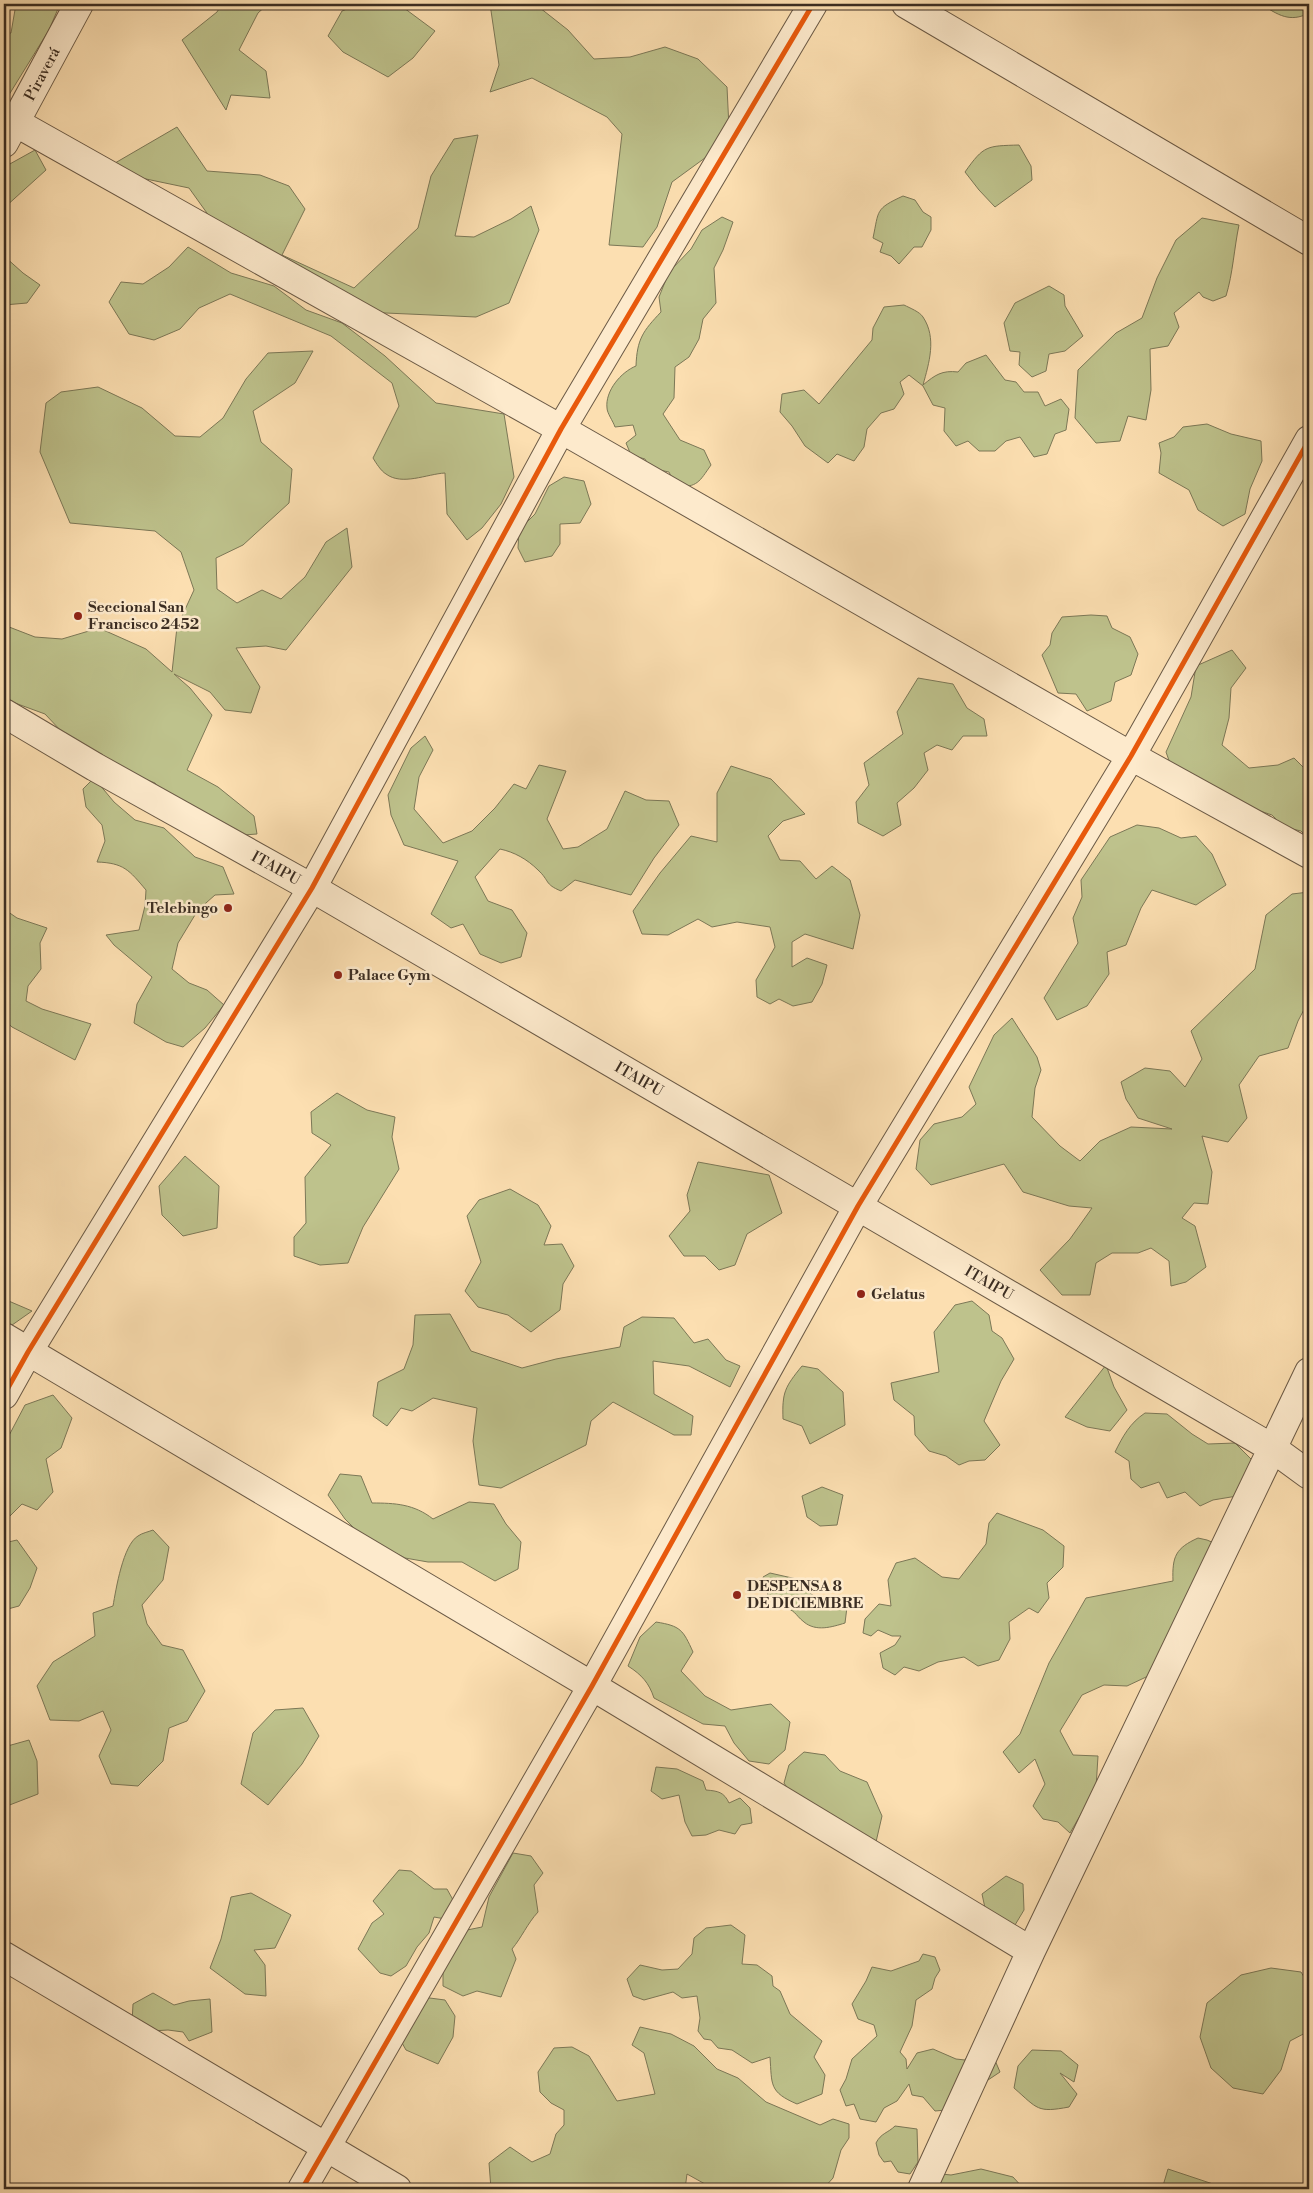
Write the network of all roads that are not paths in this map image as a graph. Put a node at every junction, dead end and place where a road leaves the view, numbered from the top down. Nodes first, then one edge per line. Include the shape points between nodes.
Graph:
1 (78, 4) edge
2 (813, 4) edge
3 (906, 4) edge
4 (8, 127) edge
5 (1309, 241) edge
6 (561, 429) junction
7 (1309, 440) edge
8 (4, 713) edge
9 (1131, 756) junction
10 (1309, 854) edge
11 (312, 888) junction
12 (858, 1206) junction
13 (4, 1337) edge
14 (28, 1352) junction
15 (1309, 1372) edge
16 (4, 1395) edge
17 (1272, 1448) junction
18 (1309, 1475) edge
19 (592, 1686) junction
20 (1032, 1951) junction
21 (4, 1956) edge
22 (327, 2147) junction
23 (302, 2189) edge
24 (397, 2189) edge
25 (922, 2189) edge

1 - 4 street, Piraverá
2 - 6 street
3 - 5 street
4 - 6 street
6 - 9 street
6 - 11 street
7 - 9 street
8 - 11 street, ITAIPU
9 - 10 street
9 - 12 street
11 - 12 street, ITAIPU
11 - 14 street
12 - 17 street, ITAIPU
12 - 19 street
13 - 14 street
14 - 16 street
14 - 19 street
15 - 17 street
17 - 18 street, ITAIPU
17 - 20 street
19 - 20 street
19 - 22 street
20 - 25 street
21 - 22 street
22 - 23 street
22 - 24 street

